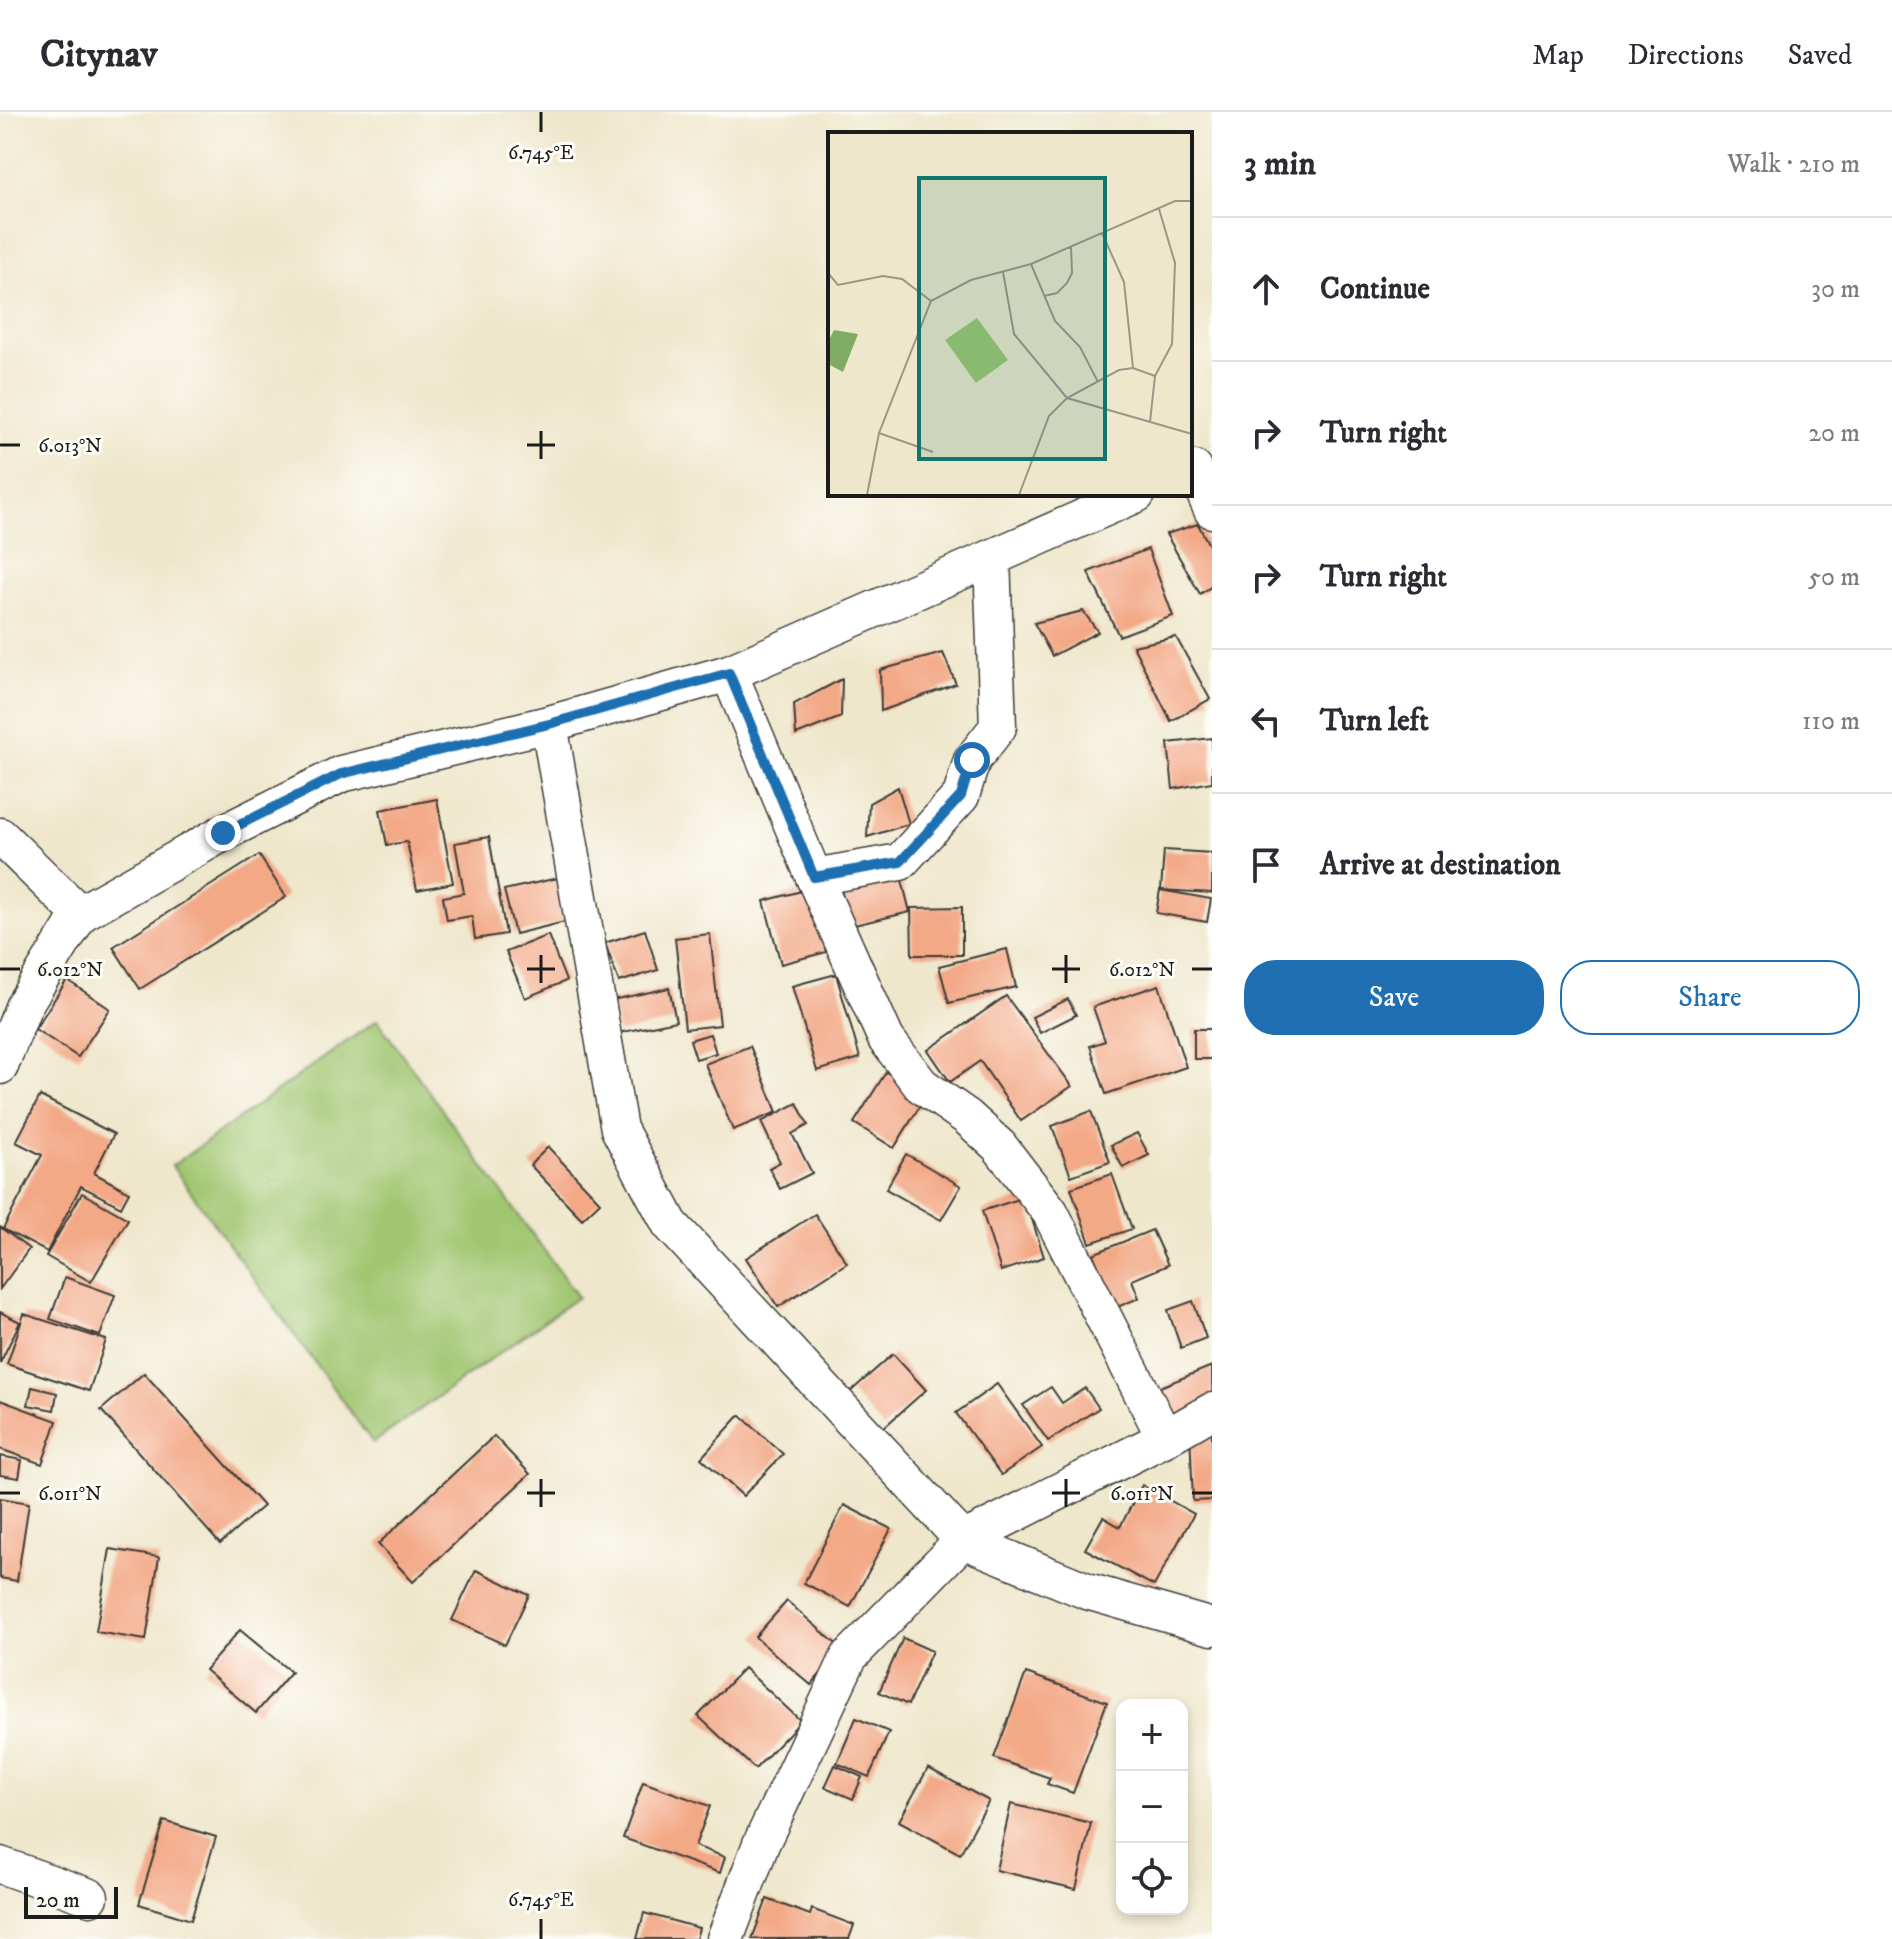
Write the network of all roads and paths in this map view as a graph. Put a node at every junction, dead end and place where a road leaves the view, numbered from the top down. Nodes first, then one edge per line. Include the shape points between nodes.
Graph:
1 (1199, 467) edge
2 (1132, 496) edge
3 (1212, 510) edge
4 (992, 558) junction
5 (729, 673) junction
6 (549, 724) junction
7 (0, 836) edge
8 (814, 877) junction
9 (80, 914) junction
10 (0, 1066) edge
11 (1212, 1411) edge
12 (1165, 1438) junction
13 (963, 1540) junction
14 (1212, 1627) edge
15 (0, 1865) edge
16 (90, 1897) dead end
17 (725, 1939) edge

1 - 3 street
2 - 4 street
4 - 5 street
4 - 8 street via 998,727 972,760 961,796 900,862
5 - 6 street
5 - 8 street
6 - 9 street via 341,774
6 - 13 street via 619,1129 670,1224
7 - 9 street
8 - 12 street via 886,1039 921,1085 999,1146 1050,1212
9 - 10 street via 24,1005
11 - 12 street
12 - 13 street
13 - 14 street via 1087,1591
13 - 17 street via 849,1657 761,1844
15 - 16 street

